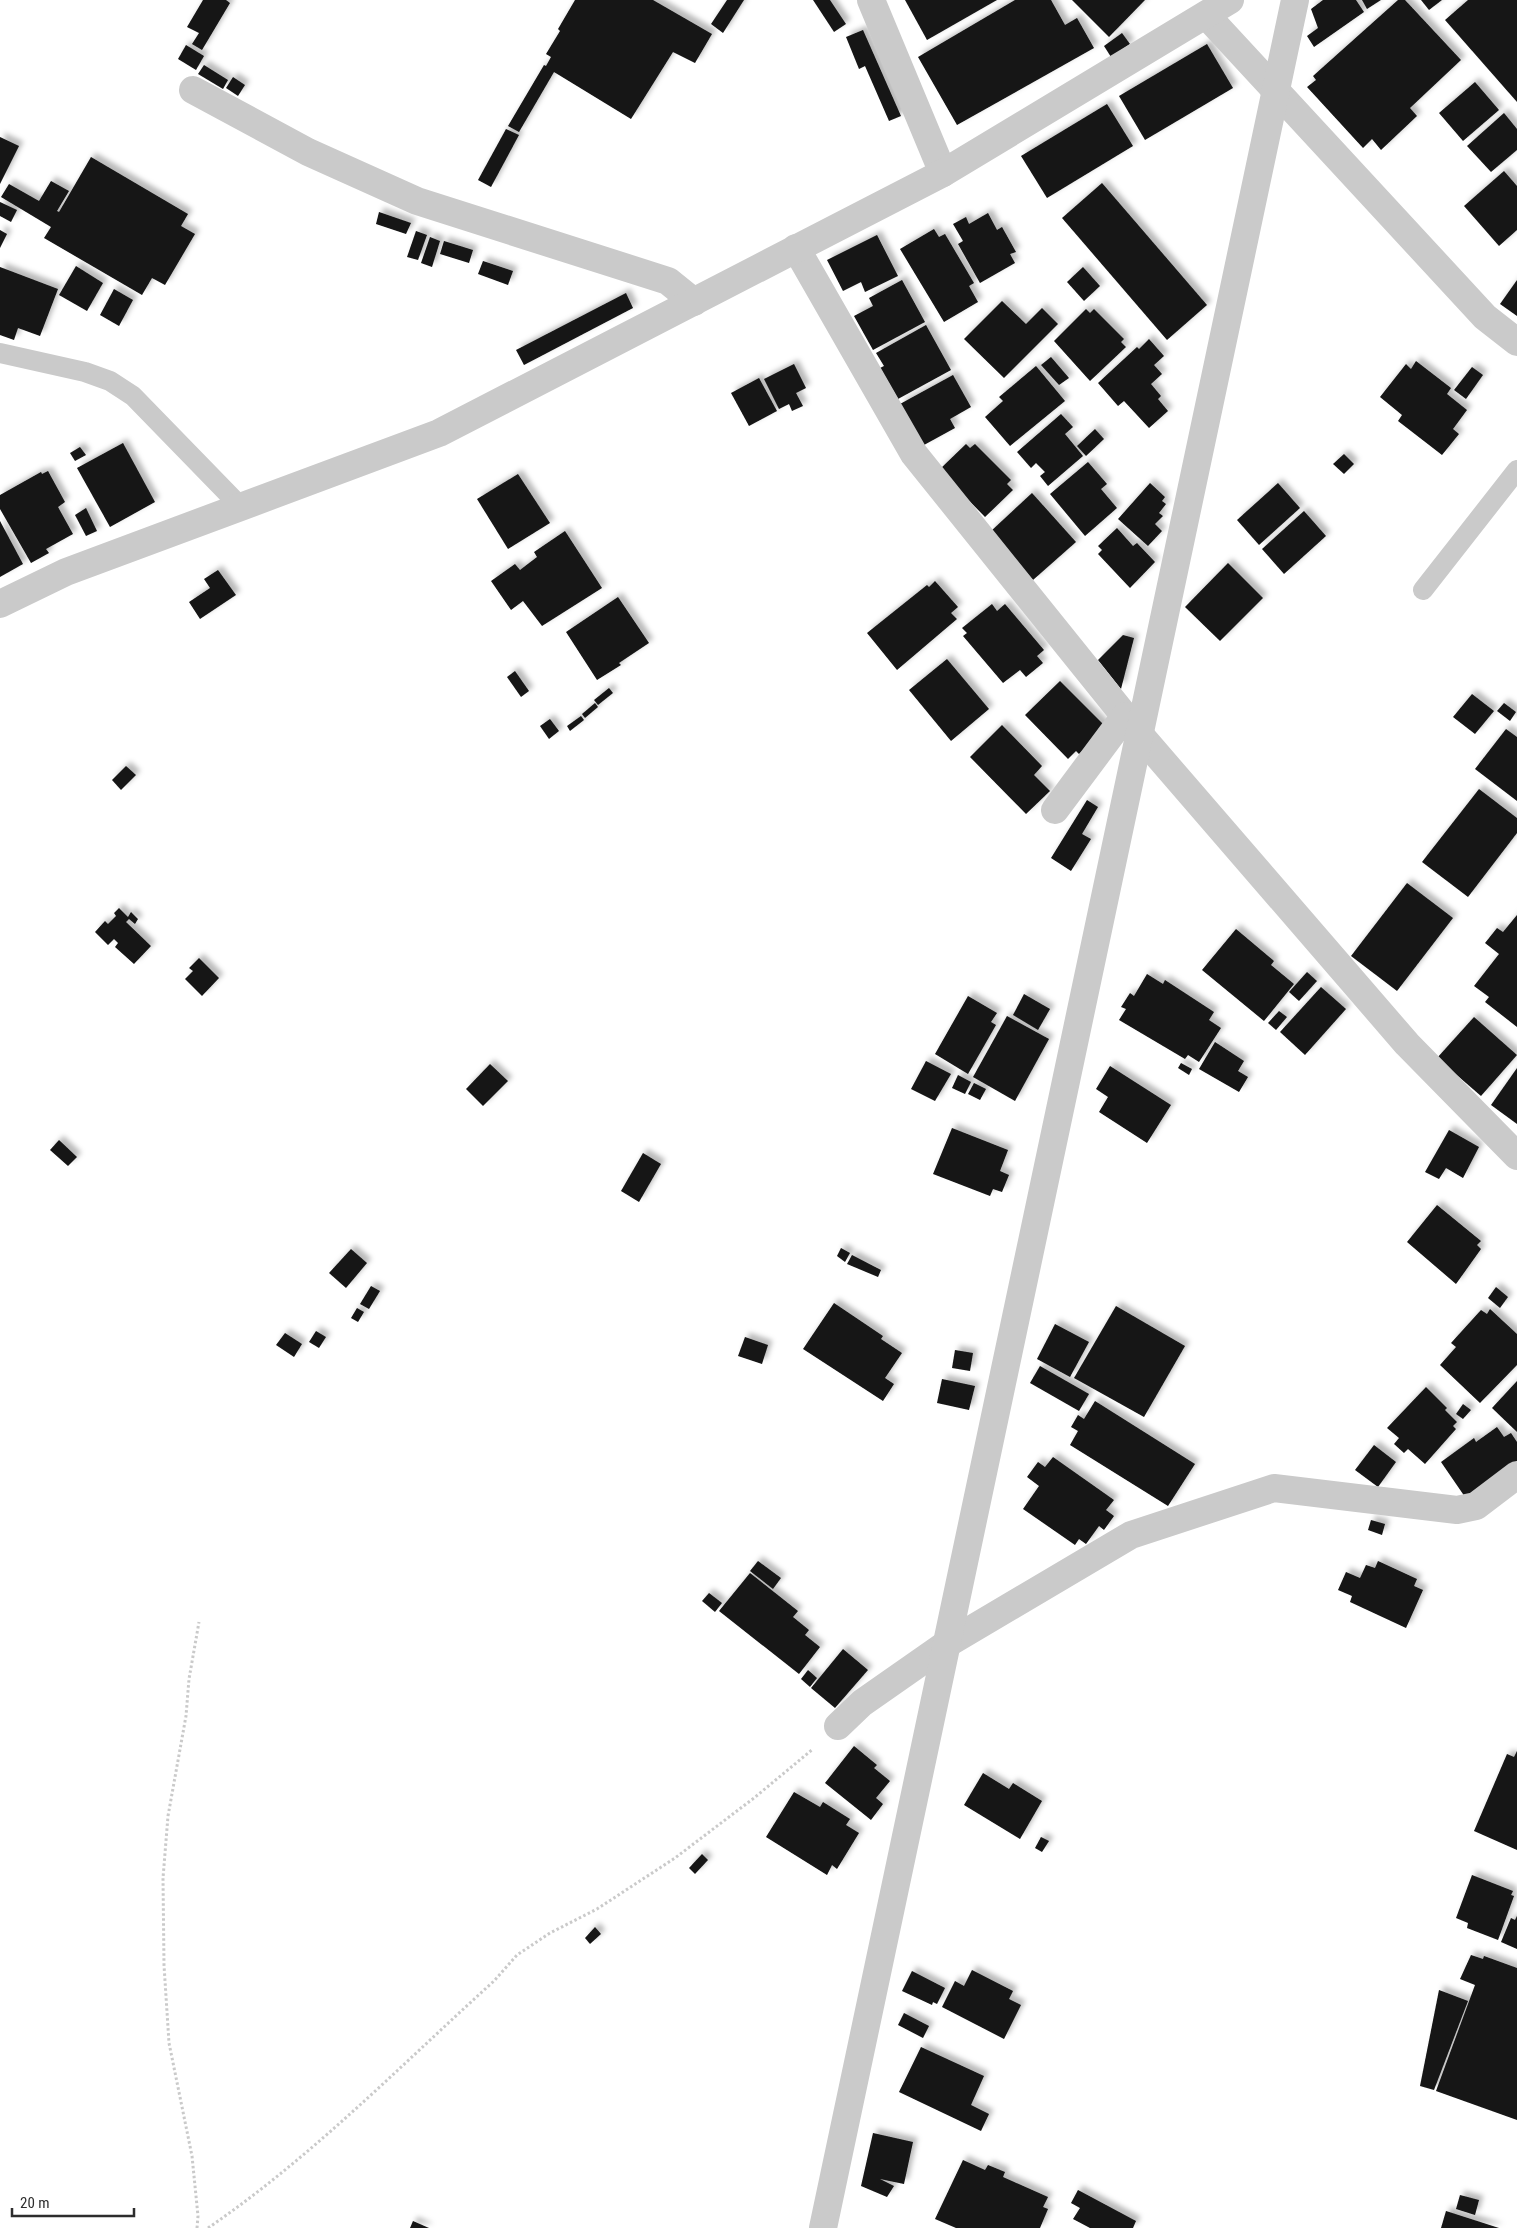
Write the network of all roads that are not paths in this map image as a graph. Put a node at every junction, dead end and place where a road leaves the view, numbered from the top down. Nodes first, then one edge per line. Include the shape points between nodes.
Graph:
1 (871, 0) edge
2 (1230, 0) edge
3 (1295, 0) edge
4 (1206, 15) junction
5 (193, 90) dead end
6 (1276, 90) junction
7 (943, 173) junction
8 (796, 248) junction
9 (694, 302) junction
10 (1517, 342) edge
11 (0, 353) edge
12 (1517, 470) edge
13 (241, 507) junction
14 (1423, 590) dead end
15 (0, 604) edge
16 (1133, 725) junction
17 (1055, 810) dead end
18 (1517, 1156) edge
19 (1517, 1475) edge
20 (945, 1645) junction
21 (838, 1726) road end
22 (823, 2228) edge

1 - 7 street
2 - 4 street
3 - 6 street
4 - 6 street
4 - 7 street
5 - 9 street via 308,152 417,201 668,282
6 - 10 street via 1486,317
6 - 16 street
7 - 8 street
8 - 9 street
8 - 16 street via 914,454
9 - 13 street via 439,433
11 - 13 lane via 85,372 110,381 133,396
12 - 14 lane
13 - 15 street via 66,572
16 - 17 street
16 - 18 street via 1407,1044
16 - 20 street
19 - 20 street via 1476,1506 1457,1510 1274,1488 1131,1535
20 - 21 street via 862,1703
20 - 22 street

